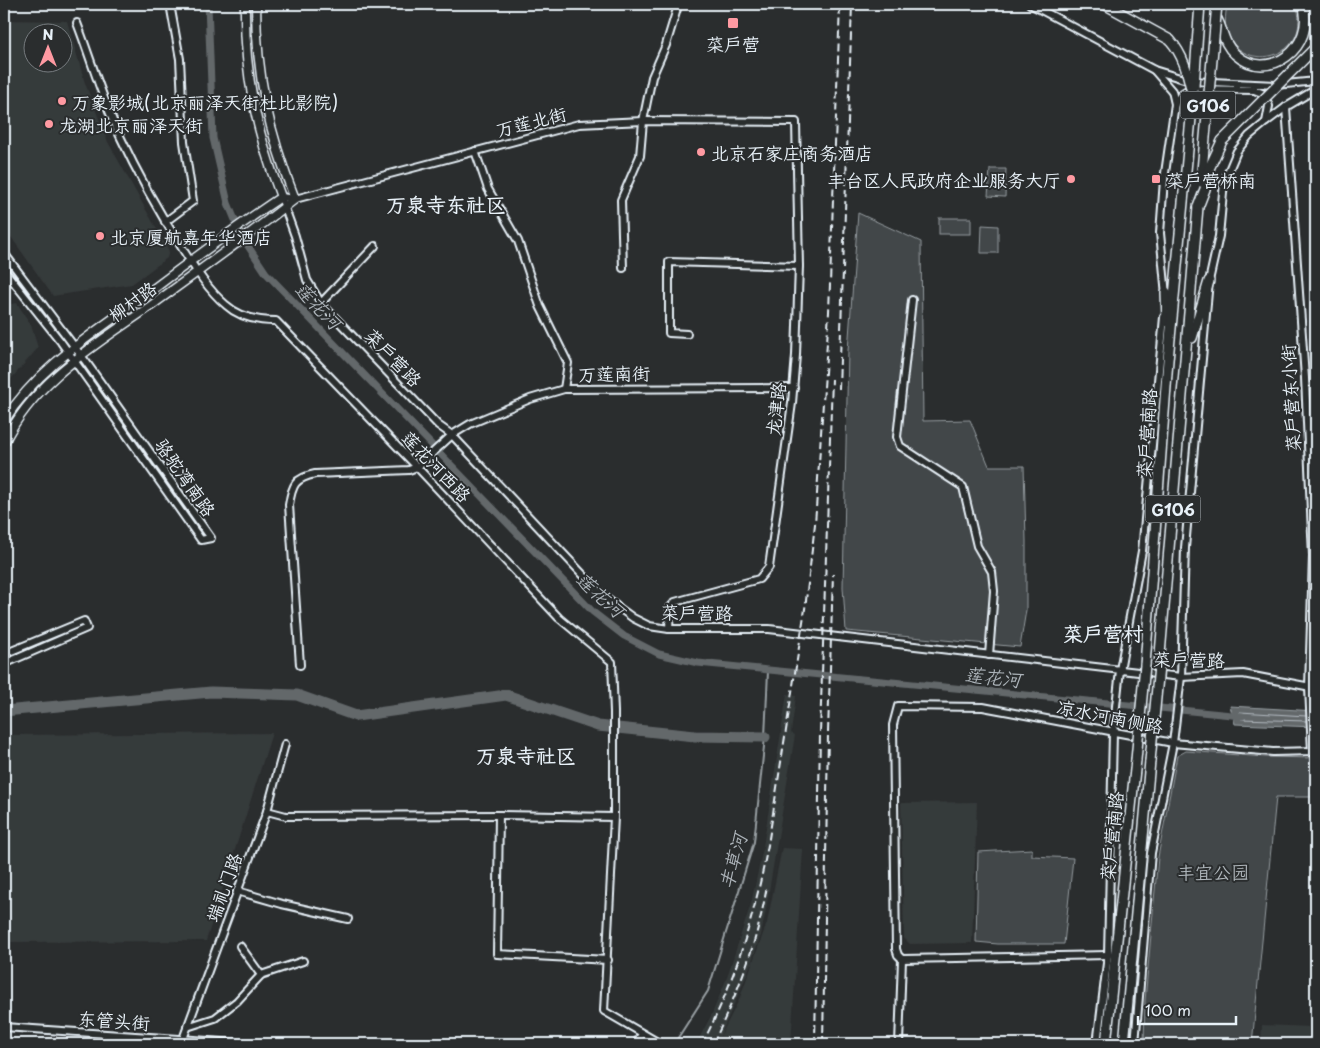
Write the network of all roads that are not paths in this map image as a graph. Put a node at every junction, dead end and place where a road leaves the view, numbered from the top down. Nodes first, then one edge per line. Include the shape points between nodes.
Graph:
1 (170, 4) edge
2 (245, 4) edge
3 (256, 4) edge
4 (676, 4) edge
5 (1030, 4) edge
6 (1104, 4) edge
7 (1200, 4) edge
8 (1217, 4) edge
9 (1303, 4) edge
10 (1038, 6) edge
11 (1216, 17) junction
12 (77, 23) dead end
13 (1316, 47) edge
14 (1154, 70) junction
15 (1316, 81) edge
16 (1316, 90) edge
17 (1193, 97) junction
18 (1175, 104) junction
19 (1286, 107) junction
20 (643, 121) junction
21 (796, 122) joint
22 (1266, 122) junction
23 (475, 151) junction
24 (281, 197) junction
25 (295, 199) junction
26 (285, 207) junction
27 (1198, 207) junction
28 (165, 222) junction
29 (375, 246) dead end
30 (4, 253) edge
31 (190, 261) junction
32 (799, 266) junction
33 (623, 268) dead end
34 (4, 270) edge
35 (198, 272) junction
36 (1210, 281) junction
37 (1166, 292) junction
38 (912, 300) dead end
39 (321, 303) junction
40 (687, 334) dead end
41 (75, 347) junction
42 (68, 352) junction
43 (1187, 352) junction
44 (82, 356) junction
45 (1168, 360) junction
46 (74, 361) junction
47 (794, 388) junction
48 (564, 389) junction
49 (4, 421) edge
50 (449, 438) junction
51 (4, 443) edge
52 (417, 467) junction
53 (669, 629) junction
54 (4, 654) edge
55 (988, 655) junction
56 (4, 664) edge
57 (300, 665) dead end
58 (1120, 670) junction
59 (1181, 677) junction
60 (1309, 687) junction
61 (1316, 688) edge
62 (1114, 733) junction
63 (1173, 743) junction
64 (285, 744) dead end
65 (1314, 752) edge
66 (267, 811) junction
67 (499, 815) junction
68 (614, 817) junction
69 (237, 891) junction
70 (348, 919) dead end
71 (240, 946) dead end
72 (1108, 955) junction
73 (902, 959) junction
74 (608, 960) junction
75 (303, 962) dead end
76 (261, 975) junction
77 (4, 1027) edge
78 (187, 1028) junction
79 (1108, 1028) junction
80 (642, 1034) junction
81 (183, 1039) junction
82 (658, 1043) edge
83 (252, 1044) edge
84 (636, 1044) edge
85 (899, 1044) edge
86 (1099, 1044) edge
87 (1106, 1044) edge
88 (1124, 1044) edge
89 (1136, 1044) edge

1 - 28 street via 180,59 184,142 193,201
2 - 24 main road via 246,44 257,126
3 - 25 main road via 263,95 277,152
4 - 20 street via 666,45 652,76
5 - 10 street
6 - 17 highway, bridge via 1170,40 1187,69
7 - 17 highway, 菜户营南路 / G106, bridge
8 - 11 highway, G106, bridge
9 - 11 highway via 1306,19 1303,35 1294,51 1281,61 1264,64 1254,64 1233,53
10 - 14 street
11 - 27 highway, G106, bridge
12 - 28 street, 莲花河西路 via 118,133
13 - 27 highway, bridge via 1222,141 1208,171
14 - 15 street via 1190,81 1276,85
14 - 18 street via 1172,91
16 - 19 street
17 - 45 highway, 菜户营南路 / G106
18 - 22 street via 1189,89 1254,90 1262,93 1269,106
18 - 37 street, 菜户营南路 via 1160,233
19 - 22 street
19 - 60 street, 菜户营东小街 via 1313,556
20 - 21 street, 万莲北街
20 - 23 street, 万莲北街 via 579,124
20 - 33 street via 640,156 621,200
21 - 32 street, 龙津路
22 - 36 street via 1237,151 1224,182 1219,236
23 - 25 street, 万莲北街
23 - 48 street via 488,189 518,241 540,306 564,352 568,363
24 - 25 street, 万莲北街
24 - 26 street, 菜户营路
24 - 31 main road, 柳村路
25 - 26 main road, 柳村路
26 - 35 main road, 柳村路
26 - 39 street, 菜户营路 via 307,280
27 - 43 highway, 菜户营南路 / G106
28 - 31 street, 莲花河西路
29 - 39 street
30 - 41 street, 骆驼湾南路
31 - 35 street, 莲花河西路
31 - 41 main road, 柳村路
32 - 40 street via 669,262 670,333
32 - 47 street, 龙津路
34 - 42 street, 骆驼湾南路
35 - 44 main road, 柳村路
35 - 52 street, 莲花河西路 via 232,309 257,320 276,321
36 - 43 highway
36 - 59 street via 1186,548
37 - 45 highway
37 - 58 street, 菜户营南路 via 1142,551
38 - 55 street via 897,437 900,446 963,487 977,546 992,572 994,590
39 - 50 street, 菜户营路
41 - 42 main road, 柳村路
41 - 44 street, 骆驼湾南路
42 - 46 street, 骆驼湾南路
42 - 49 main road, 柳村路 via 28,388
43 - 88 highway, 菜户营南路 / G106, bridge
44 - 46 main road, 柳村路
44 - 46 street, 骆驼湾南路 via 211,538 201,540
45 - 79 highway, 菜户营南路 / G106, bridge via 1145,665
46 - 51 main road, 柳村路 via 39,391
47 - 48 street, 万莲南街
47 - 53 street, 龙津路 via 769,567 759,579 675,602 670,608
48 - 50 street, 万莲南街 via 470,424
50 - 52 street, 万莲南街
50 - 53 street, 菜户营路 via 603,596 649,626
52 - 57 street via 304,476 292,489 289,505
52 - 68 street, 莲花河西路 via 559,618 612,662
53 - 55 street, 菜户营路 via 769,629
54 - 56 street via 84,621 86,628
55 - 58 street, 菜户营路
58 - 59 street, 菜户营路
58 - 62 street, 菜户营南路
59 - 60 street, 菜户营路 via 1243,674
59 - 63 street
60 - 61 street, 菜户营路
60 - 65 street, 菜户营东小街
62 - 63 street, 凉水河南侧路
62 - 72 street, 菜户营南路
62 - 73 street, 凉水河南侧路 via 983,707 898,706 893,725 896,948
63 - 65 street, 凉水河南侧路 via 1273,752
63 - 89 street via 1151,853
64 - 66 street, 端礼门路
66 - 67 street via 286,816
66 - 69 street, 端礼门路
67 - 68 street
67 - 74 street via 497,954
68 - 74 street, 莲花河西路
69 - 70 street
69 - 78 street, 端礼门路
71 - 76 street
72 - 73 street
72 - 86 street, 菜户营南路
73 - 85 street
74 - 80 street, 莲花河西路 via 604,1011
75 - 76 street
76 - 78 street via 237,1001 215,1018
77 - 81 street, 东管头街
78 - 81 street, 端礼门路
79 - 86 highway
79 - 87 highway, 菜户营南路 / G106
80 - 82 street
80 - 84 street
81 - 83 street, 东管头街

